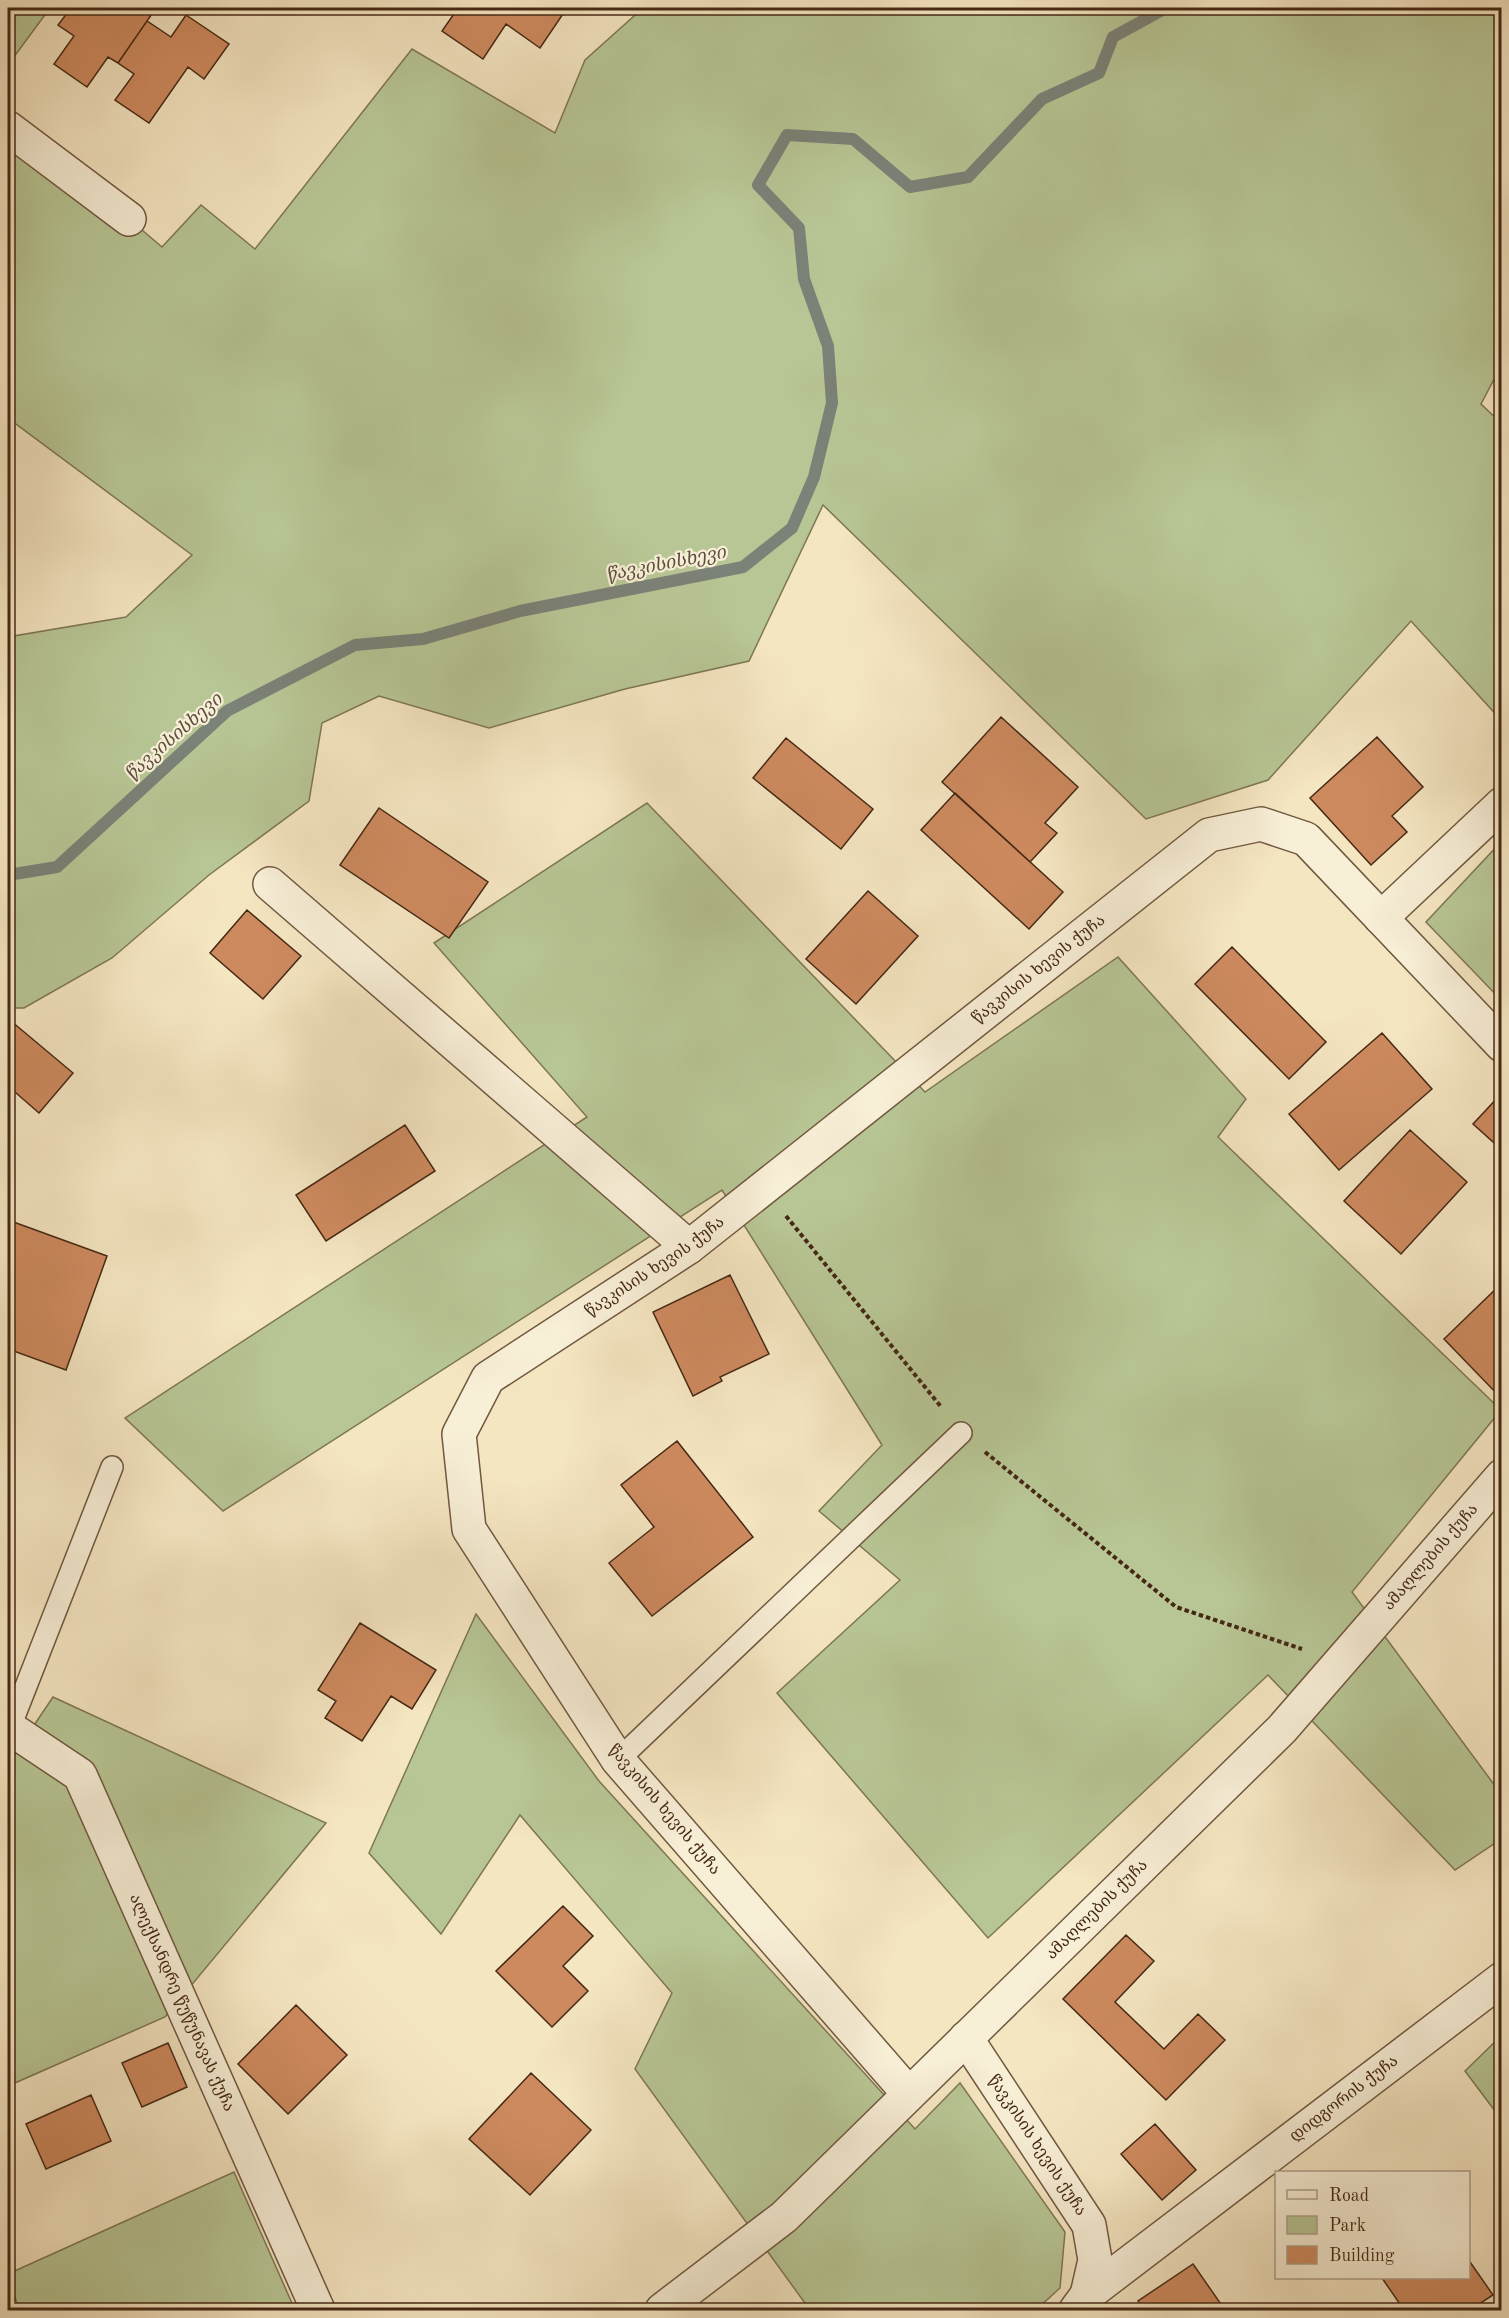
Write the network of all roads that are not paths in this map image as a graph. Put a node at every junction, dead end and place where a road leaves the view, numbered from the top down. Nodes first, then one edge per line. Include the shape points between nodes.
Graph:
1 (8, 128) edge
2 (129, 219) dead end
3 (1502, 804) edge
4 (270, 884) dead end
5 (1381, 918) junction
6 (1502, 1045) edge
7 (688, 1247) junction
8 (961, 1432) road end
9 (112, 1467) dead end
10 (1502, 1476) edge
11 (9, 1727) edge
12 (618, 1760) junction
13 (1502, 1979) edge
14 (966, 2038) junction
15 (909, 2094) junction
16 (1082, 2303) edge
17 (318, 2310) edge
18 (662, 2310) edge

1 - 2 street
3 - 5 street
4 - 7 street
5 - 6 street, წავკისის ხევის ქუჩა
5 - 7 street, წავკისის ხევის ქუჩა via 1306,839 1261,824 1209,836
7 - 12 street, წავკისის ხევის ქუჩა via 488,1378 459,1434 469,1529
8 - 12 lane
9 - 11 lane
10 - 14 street, ამაღლების ქუჩა via 1282,1729
11 - 17 street, ალექსანდრე წუწუნავას ქუჩა via 80,1775
12 - 15 street, წავკისის ხევის ქუჩა
13 - 16 street, დიდგორის ქუჩა
14 - 15 street, ამაღლების ქუჩა
14 - 16 street, წავკისის ხევის ქუჩა via 1089,2225 1095,2260
15 - 18 street, ამაღლების ქუჩა via 784,2217

